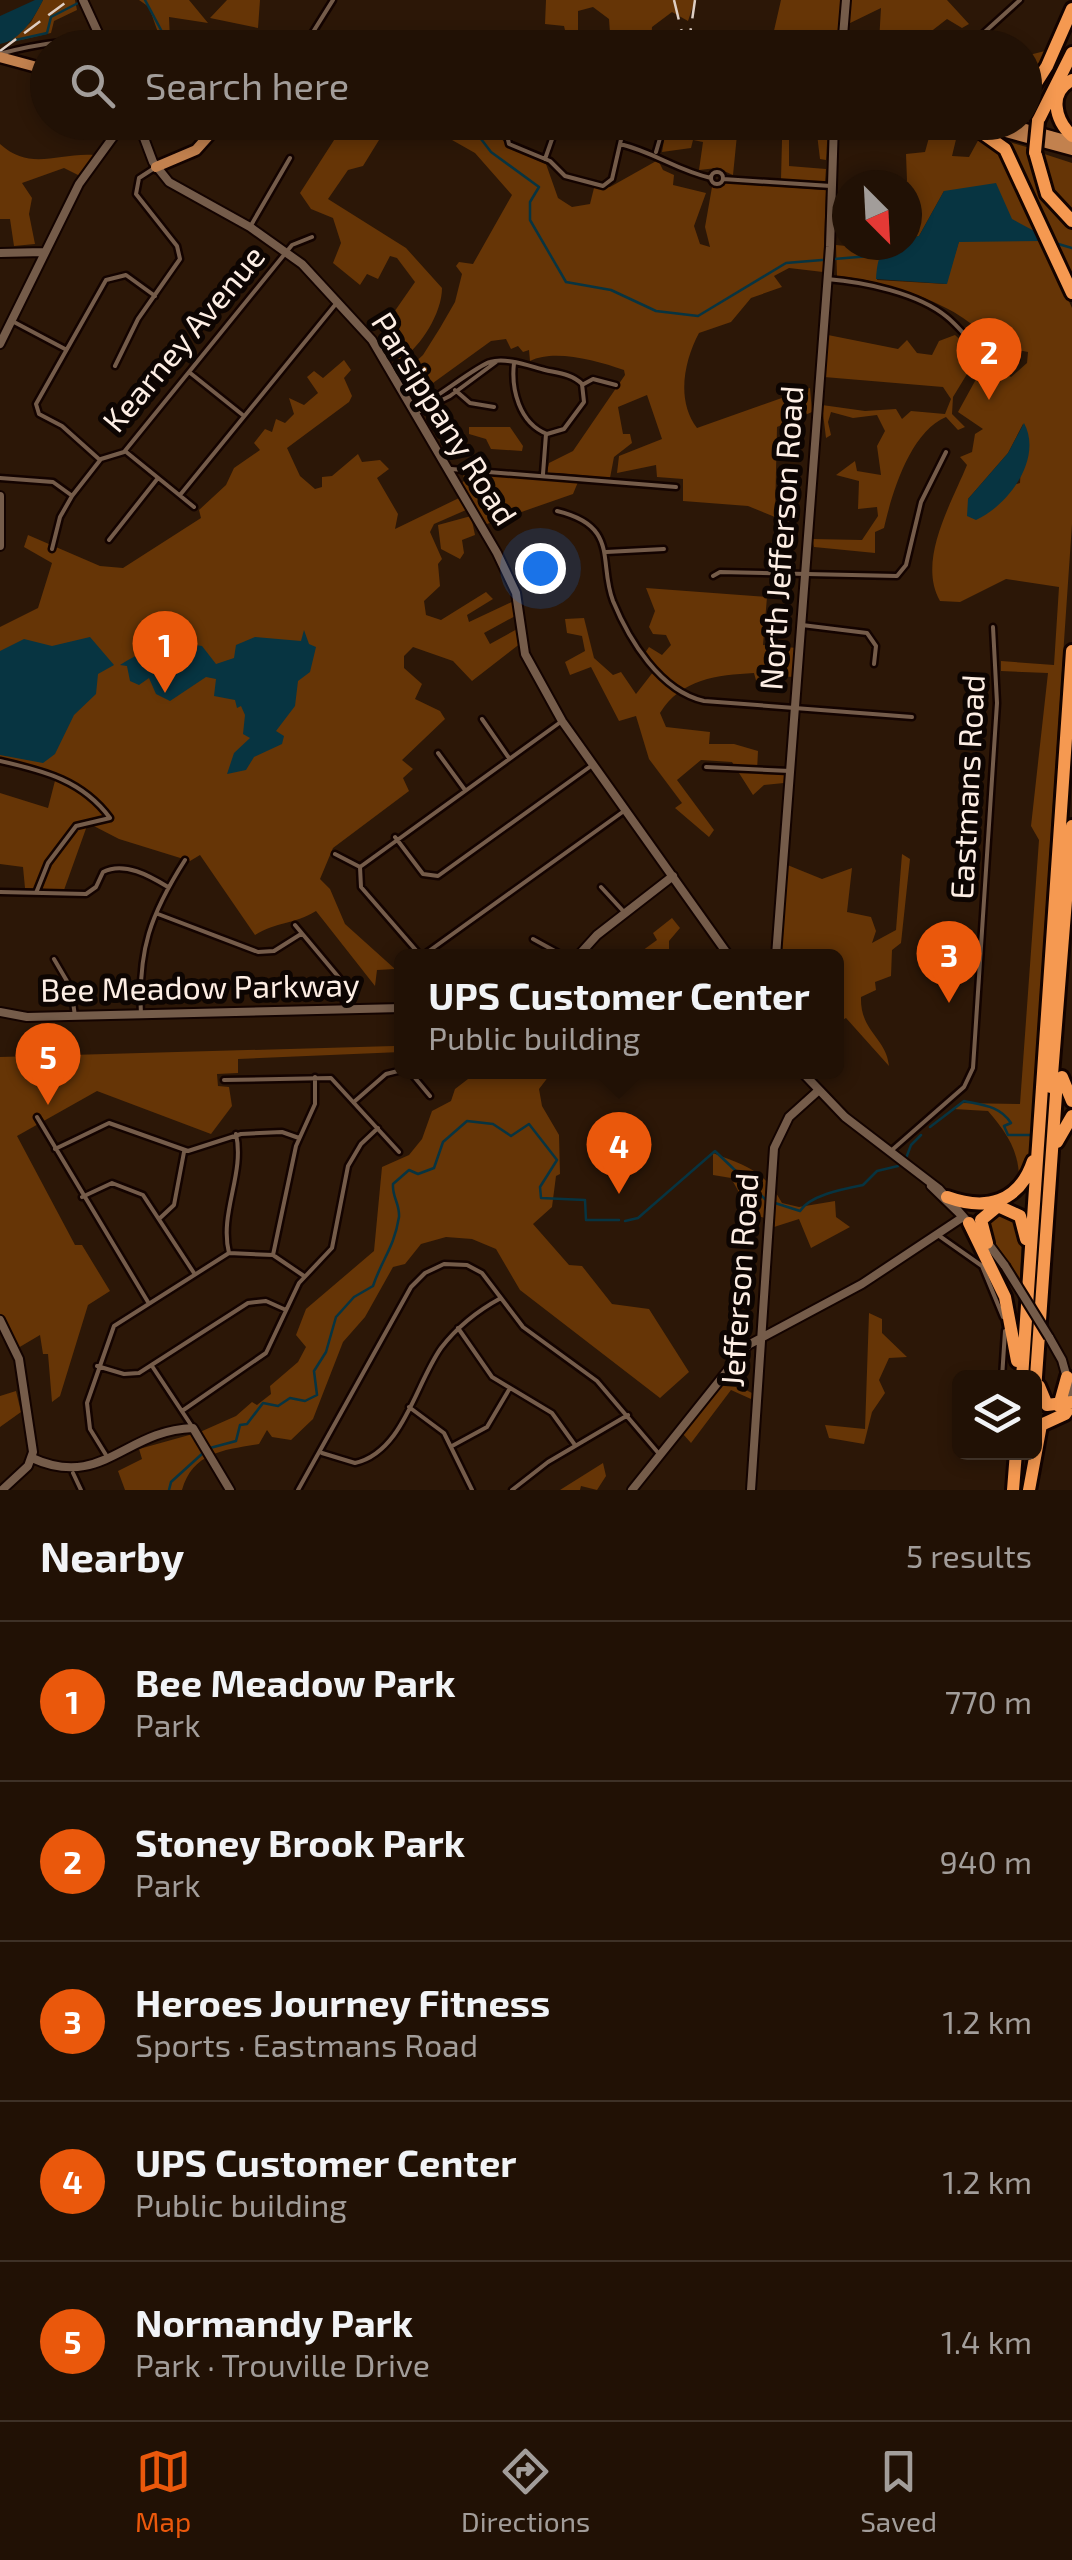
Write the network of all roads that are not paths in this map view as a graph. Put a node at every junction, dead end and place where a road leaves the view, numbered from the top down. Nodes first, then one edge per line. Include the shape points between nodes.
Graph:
1 (333, 0) edge
2 (846, 0) edge
3 (1020, 0) edge
4 (84, 3) edge
5 (1072, 9) edge
6 (96, 30) edge
7 (314, 30) edge
8 (843, 30) edge
9 (987, 30) edge
10 (30, 48) edge
11 (1072, 50) edge
12 (0, 58) edge
13 (30, 67) edge
14 (1042, 75) edge
15 (1072, 80) edge
16 (1042, 83) edge
17 (1042, 114) edge
18 (1042, 132) edge
19 (1072, 139) edge
20 (111, 140) edge
21 (145, 140) edge
22 (207, 140) edge
23 (508, 140) edge
24 (552, 140) edge
25 (621, 140) edge
26 (660, 140) edge
27 (833, 140) edge
28 (994, 140) edge
29 (1036, 140) edge
30 (1036, 140) edge
31 (620, 144) junction
32 (1072, 150) edge
33 (656, 152) junction
34 (290, 158) dead end
35 (546, 159) junction
36 (169, 162) junction
37 (156, 167) junction
38 (166, 180) junction
39 (831, 186) junction
40 (1072, 221) edge
41 (250, 227) junction
42 (312, 237) dead end
43 (44, 252) junction
44 (286, 252) junction
45 (0, 253) edge
46 (828, 280) junction
47 (1072, 293) edge
48 (155, 296) junction
49 (338, 301) junction
50 (9, 320) junction
51 (0, 344) edge
52 (65, 349) junction
53 (1016, 360) dead end
54 (514, 363) junction
55 (115, 366) dead end
56 (189, 372) junction
57 (616, 384) dead end
58 (582, 385) junction
59 (455, 390) junction
60 (494, 407) dead end
61 (414, 412) junction
62 (244, 416) junction
63 (546, 434) junction
64 (125, 451) junction
65 (946, 452) dead end
66 (100, 460) junction
67 (446, 468) junction
68 (543, 476) junction
69 (0, 478) edge
70 (158, 478) junction
71 (676, 487) dead end
72 (180, 495) junction
73 (0, 496) edge
74 (72, 496) junction
75 (194, 506) dead end
76 (557, 511) dead end
77 (109, 540) dead end
78 (0, 546) edge
79 (52, 549) dead end
80 (664, 549) dead end
81 (606, 552) junction
82 (806, 571) junction
83 (714, 576) dead end
84 (802, 625) junction
85 (993, 626) dead end
86 (1072, 651) edge
87 (874, 664) dead end
88 (795, 709) junction
89 (912, 717) dead end
90 (482, 719) dead end
91 (562, 721) junction
92 (438, 753) dead end
93 (510, 758) junction
94 (0, 760) edge
95 (591, 766) junction
96 (706, 767) dead end
97 (790, 771) junction
98 (465, 790) junction
99 (624, 811) junction
100 (1072, 826) edge
101 (395, 837) junction
102 (335, 854) dead end
103 (185, 860) dead end
104 (360, 867) junction
105 (673, 876) junction
106 (168, 887) junction
107 (600, 887) dead end
108 (0, 892) edge
109 (36, 893) junction
110 (156, 913) junction
111 (625, 913) junction
112 (295, 925) dead end
113 (300, 934) junction
114 (533, 939) dead end
115 (416, 949) edge
116 (432, 949) edge
117 (551, 949) edge
118 (586, 949) edge
119 (724, 949) edge
120 (777, 949) edge
121 (54, 959) dead end
122 (394, 1008) edge
123 (345, 1009) junction
124 (0, 1012) edge
125 (1060, 1012) junction
126 (141, 1015) junction
127 (75, 1016) junction
128 (1059, 1054) junction
129 (394, 1072) edge
130 (315, 1077) junction
131 (416, 1079) edge
132 (809, 1079) edge
133 (224, 1080) dead end
134 (819, 1090) junction
135 (430, 1096) dead end
136 (355, 1101) junction
137 (1072, 1101) edge
138 (1072, 1116) edge
139 (37, 1118) dead end
140 (378, 1128) junction
141 (236, 1134) junction
142 (298, 1138) junction
143 (1040, 1139) junction
144 (55, 1149) junction
145 (184, 1150) junction
146 (400, 1152) dead end
147 (889, 1153) junction
148 (1050, 1178) junction
149 (82, 1198) junction
150 (945, 1199) junction
151 (978, 1205) junction
152 (159, 1219) junction
153 (966, 1220) junction
154 (939, 1234) junction
155 (988, 1243) junction
156 (229, 1253) junction
157 (274, 1255) junction
158 (1029, 1263) junction
159 (194, 1273) junction
160 (304, 1276) junction
161 (501, 1298) junction
162 (148, 1302) junction
163 (286, 1310) junction
164 (0, 1320) edge
165 (458, 1328) junction
166 (763, 1338) junction
167 (746, 1347) junction
168 (761, 1356) junction
169 (98, 1366) junction
170 (152, 1366) junction
171 (1002, 1370) edge
172 (1024, 1370) edge
173 (1026, 1370) edge
174 (1026, 1370) edge
175 (1027, 1370) edge
176 (1067, 1377) joint
177 (510, 1388) junction
178 (1042, 1400) edge
179 (409, 1406) junction
180 (1068, 1408) edge
181 (182, 1411) junction
182 (628, 1415) junction
183 (193, 1428) junction
184 (575, 1445) junction
185 (452, 1446) junction
186 (322, 1453) junction
187 (660, 1455) junction
188 (32, 1458) junction
189 (108, 1459) junction
190 (1019, 1460) edge
191 (1031, 1460) edge
192 (73, 1473) junction
193 (2, 1490) edge
194 (81, 1490) edge
195 (230, 1490) edge
196 (298, 1490) edge
197 (472, 1490) edge
198 (512, 1490) edge
199 (632, 1490) edge
200 (752, 1490) edge
201 (1017, 1490) edge
202 (1029, 1490) edge

1 - 7 street
2 - 8 street
3 - 9 street
4 - 6 street
5 - 14 highway
10 - 12 street
11 - 16 highway
11 - 17 highway, bridge
12 - 13 main road
15 - 19 highway via 1061,87 1056,103
18 - 19 main road
20 - 43 street
21 - 37 street, Parsippany Road
22 - 36 main road
23 - 35 street
24 - 35 street
25 - 31 street
26 - 33 street
27 - 39 street, North Jefferson Road
28 - 47 highway via 1005,148
29 - 40 highway, bridge via 1047,194
30 - 32 main road
31 - 33 street
31 - 35 street via 605,186 565,176
33 - 39 street via 667,166 716,184 723,179
34 - 41 street
36 - 37 main road
36 - 38 main road
37 - 38 street, Parsippany Road
37 - 48 street via 138,178 136,194 180,254
38 - 41 street, Parsippany Road
39 - 46 street, North Jefferson Road
41 - 44 street, Parsippany Road
42 - 44 street
43 - 45 street
43 - 50 street
44 - 49 street, Parsippany Road
44 - 56 street, Kearney Avenue
46 - 53 street via 857,282 935,309 985,353 1006,363
46 - 82 street, North Jefferson Road
48 - 52 street via 126,275 110,277
48 - 55 street
49 - 61 street, Parsippany Road via 372,340
49 - 62 street
50 - 51 street
50 - 52 street
52 - 66 street via 36,410
54 - 58 street via 571,376
54 - 59 street via 496,362
54 - 63 street via 514,396
56 - 62 street
56 - 64 street, Kearney Avenue
57 - 58 street
58 - 63 street via 582,405 564,428
59 - 60 street via 470,403
59 - 61 street
61 - 67 street, Parsippany Road
62 - 72 street
63 - 68 street
64 - 66 street, Kearney Avenue
64 - 70 street
65 - 82 street via 920,502 900,574 886,579
66 - 74 street, Kearney Avenue
67 - 68 street
67 - 91 street, Parsippany Road via 511,583 526,654
68 - 71 street
69 - 74 street via 53,482
70 - 72 street
70 - 77 street
72 - 75 street
73 - 78 street
74 - 79 street, Kearney Avenue
76 - 81 street via 589,528
80 - 81 street
81 - 88 street via 612,598 646,658 668,681 698,700
82 - 83 street
82 - 84 street, North Jefferson Road
84 - 87 street via 867,633 876,646
84 - 88 street, North Jefferson Road
85 - 147 street, Eastmans Road via 997,703 973,1068 964,1087
86 - 143 highway
88 - 89 street
88 - 97 street, North Jefferson Road
90 - 93 street
91 - 93 street
91 - 95 street, Parsippany Road
92 - 98 street
93 - 98 street
94 - 109 street via 60,775 93,794 110,818 76,826 48,863
95 - 99 street, Parsippany Road
95 - 101 street via 438,876 423,874
96 - 97 street
97 - 120 street, North Jefferson Road
98 - 101 street
99 - 105 street, Parsippany Road
99 - 116 street
100 - 125 highway
101 - 104 street
102 - 104 street
103 - 106 street
104 - 115 street via 360,885
105 - 111 street
105 - 119 street, Parsippany Road
106 - 109 street via 114,868 90,893
106 - 110 street
107 - 111 street
108 - 109 street
110 - 113 street via 258,952 274,951
110 - 126 street via 140,958
111 - 118 street
112 - 113 street
113 - 123 street via 341,980
114 - 117 street
121 - 127 street
122 - 123 street, Bee Meadow Parkway
123 - 126 street, Bee Meadow Parkway
124 - 127 street, Bee Meadow Parkway
125 - 128 highway
125 - 173 highway
126 - 127 street, Bee Meadow Parkway
128 - 137 highway via 1063,1088
128 - 148 highway
129 - 136 street
130 - 133 street
130 - 136 street via 336,1080
130 - 142 street via 315,1104
131 - 135 street
132 - 134 street
134 - 147 street
134 - 166 street, Jefferson Road via 789,1117 774,1146
136 - 140 street
138 - 148 highway via 1059,1136
139 - 144 street
140 - 146 street
140 - 160 street via 348,1166 332,1248
141 - 142 street
141 - 145 street
141 - 156 street
142 - 157 street
143 - 151 highway via 1017,1192
143 - 158 highway
144 - 145 street via 109,1123
144 - 149 street
145 - 152 street via 174,1205
147 - 150 street
148 - 175 highway
149 - 152 street via 102,1185 120,1184 143,1195
149 - 162 street
150 - 151 highway
150 - 153 street
150 - 154 street via 948,1216
151 - 153 highway
152 - 159 street
153 - 154 street
153 - 155 street
153 - 172 highway via 1008,1308
154 - 166 street
154 - 171 street via 985,1272 1005,1325
155 - 158 highway via 983,1214 1010,1208 1023,1220
155 - 176 street, bridge
156 - 157 street
156 - 159 street
157 - 160 street
158 - 174 highway
159 - 162 street
160 - 163 street
161 - 165 street
161 - 182 street via 528,1332 579,1366
161 - 186 street via 487,1277 467,1265 444,1264 419,1277
162 - 169 street via 111,1330
163 - 170 street via 266,1301 248,1303
163 - 181 street via 260,1360
164 - 188 street via 19,1360
165 - 177 street via 487,1372
165 - 179 street
166 - 167 street
166 - 168 street, Jefferson Road
167 - 168 street
167 - 187 street
168 - 200 street, Jefferson Road
169 - 170 street via 129,1375
169 - 189 street via 87,1416
170 - 181 street
176 - 180 highway
177 - 184 street via 552,1413
177 - 185 street via 487,1427
178 - 180 highway
179 - 185 street via 434,1422
179 - 186 street via 372,1458 350,1463
180 - 202 highway via 1041,1426
181 - 183 street
182 - 184 street
182 - 187 street
183 - 189 street
183 - 195 street
184 - 198 street
185 - 197 street
186 - 196 street
187 - 199 street
188 - 192 street
188 - 193 street
189 - 192 street
190 - 201 highway
191 - 202 highway
192 - 194 street

